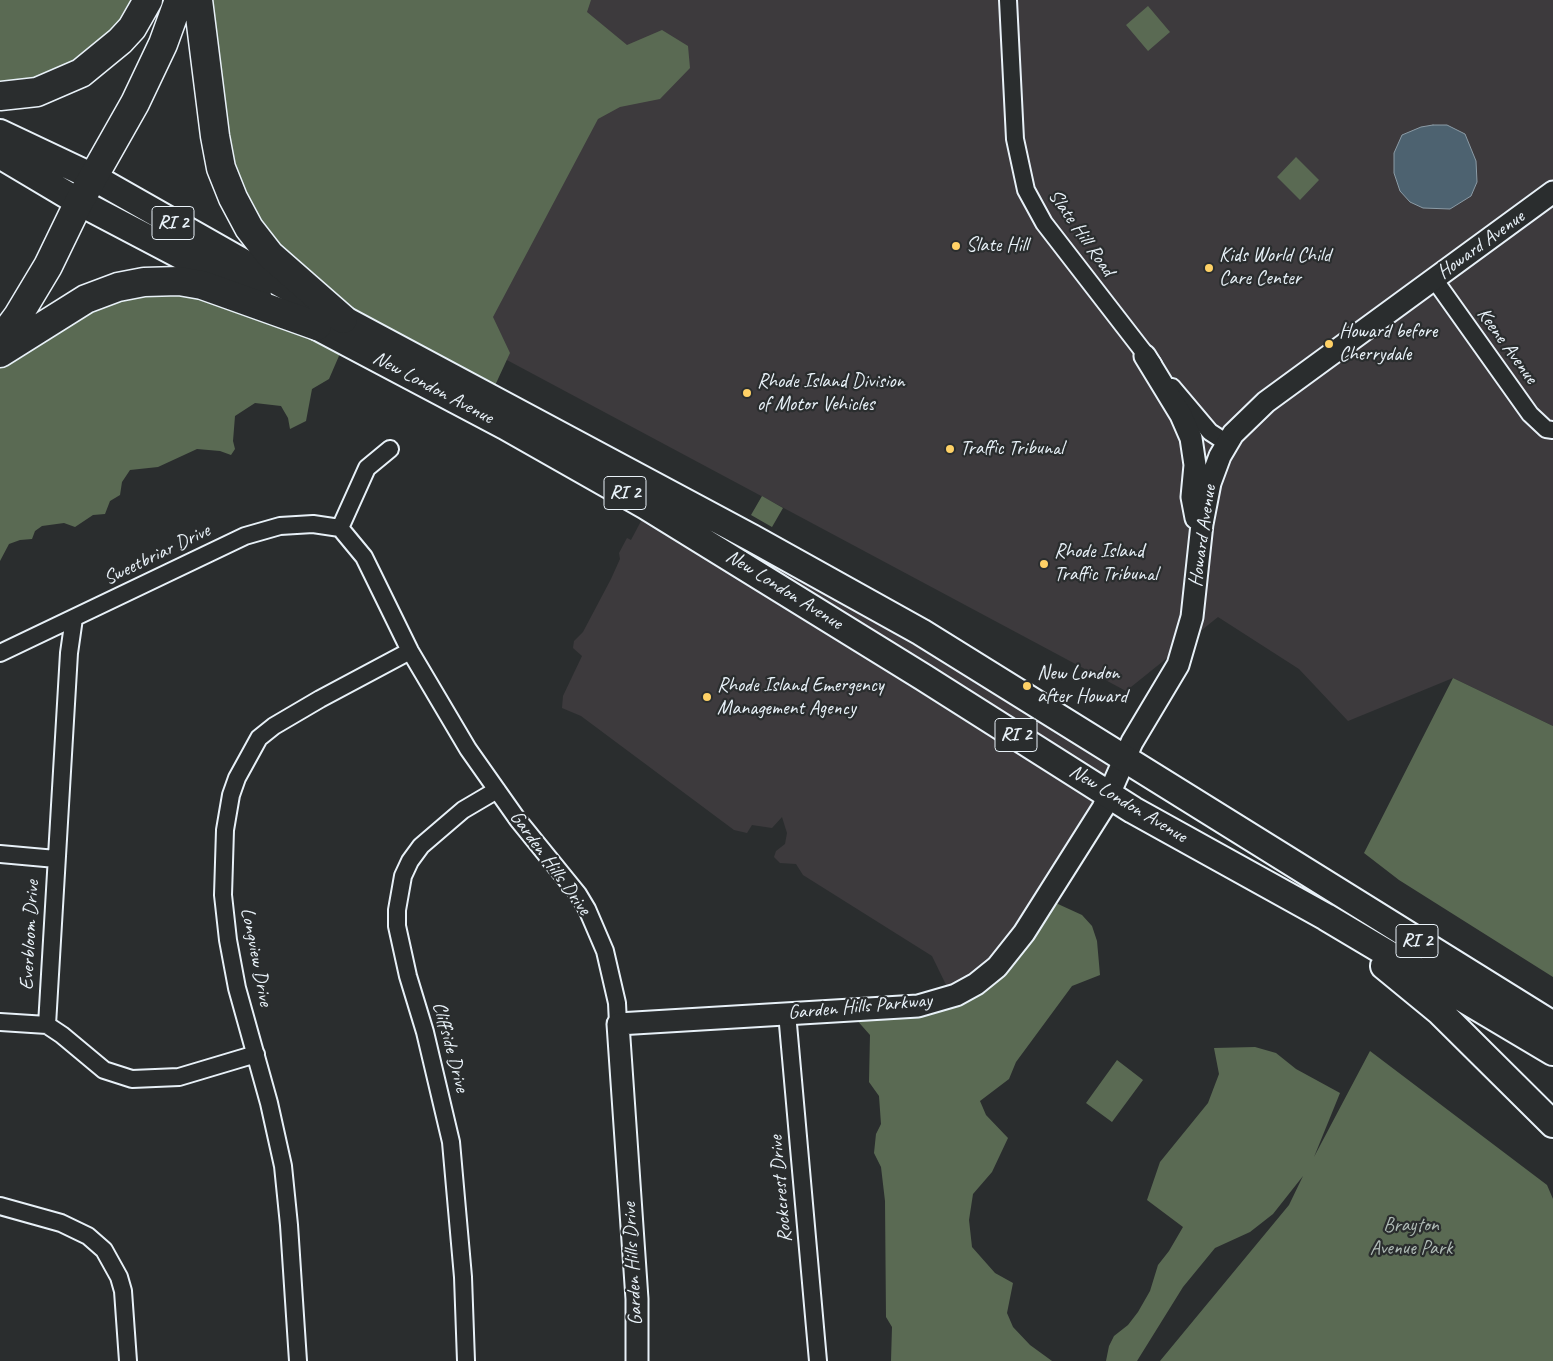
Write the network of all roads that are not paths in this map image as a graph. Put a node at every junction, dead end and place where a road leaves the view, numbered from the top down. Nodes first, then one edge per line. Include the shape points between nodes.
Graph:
1 (148, 0) edge
2 (179, 0) edge
3 (198, 0) edge
4 (1008, 0) edge
5 (0, 96) edge
6 (0, 133) edge
7 (0, 155) edge
8 (93, 177) junction
9 (1553, 192) edge
10 (79, 202) junction
11 (1434, 279) junction
12 (343, 319) junction
13 (317, 326) junction
14 (0, 340) edge
15 (0, 354) edge
16 (1145, 356) junction
17 (1553, 430) edge
18 (1227, 443) junction
19 (390, 449) dead end
20 (340, 528) junction
21 (1200, 543) junction
22 (74, 618) junction
23 (410, 651) junction
24 (0, 653) edge
25 (1125, 758) junction
26 (497, 790) junction
27 (1109, 794) junction
28 (0, 854) edge
29 (56, 859) junction
30 (1326, 917) junction
31 (787, 1014) junction
32 (0, 1022) edge
33 (618, 1024) junction
34 (47, 1025) junction
35 (1553, 1025) edge
36 (1553, 1052) edge
37 (256, 1054) junction
38 (1553, 1124) edge
39 (0, 1206) edge
40 (128, 1361) edge
41 (298, 1361) edge
42 (466, 1361) edge
43 (637, 1361) edge
44 (818, 1361) edge

1 - 5 highway via 132,28 120,41 81,72 37,92
2 - 8 highway via 163,44 135,102
3 - 12 highway via 215,136 221,168 233,198 249,228 270,255
4 - 16 street, Slate Hill Road via 1015,139 1026,190 1044,223
6 - 8 main road, New London Avenue / RI 2
7 - 10 main road, New London Avenue / RI 2
8 - 10 highway
8 - 12 main road, New London Avenue / RI 2
9 - 11 street, Howard Avenue
10 - 13 main road, New London Avenue / RI 2
10 - 14 highway via 48,266
11 - 17 street, Keene Avenue via 1530,414 1546,429
11 - 18 street, Howard Avenue via 1266,402 1238,427
12 - 25 main road, New London Avenue / RI 2 via 744,533 921,632
13 - 15 highway via 202,285 179,281 144,282 118,287 86,299
13 - 27 main road, New London Avenue / RI 2 via 646,506
16 - 18 street, Slate Hill Road via 1210,432
16 - 21 street via 1181,415 1191,438 1195,465 1192,497
18 - 21 street, Howard Avenue via 1210,482
19 - 20 street via 367,468
20 - 22 street, Sweetbriar Drive via 313,524 280,526 245,536
20 - 23 street, Garden Hills Drive via 364,557
21 - 25 street, Howard Avenue via 1192,617 1182,654 1173,676
22 - 24 street, Sweetbriar Drive
22 - 29 street, Everbloom Drive
23 - 26 street, Garden Hills Drive via 463,741
23 - 37 street, Longview Drive via 274,726 259,738 237,778 225,830 223,895 231,963
25 - 27 street, Garden Hills Parkway
25 - 35 main road, New London Avenue / RI 2
26 - 33 street, Garden Hills Drive via 587,909 605,951 617,1003
26 - 42 street, Cliffside Drive via 463,810 421,846 403,876 396,910 408,976 451,1142 463,1277
27 - 30 main road, New London Avenue / RI 2 via 1132,810
27 - 31 street, Garden Hills Parkway via 1024,933 1004,960 976,984 951,997 918,1006
28 - 29 street
29 - 34 street, Everbloom Drive
30 - 36 main road, New London Avenue / RI 2
30 - 38 main road via 1440,1012
31 - 33 street, Garden Hills Parkway
31 - 44 street, Rockcrest Drive
32 - 34 street
33 - 43 street, Garden Hills Drive via 637,1298
34 - 37 street via 104,1070 132,1078 179,1077
37 - 41 street, Longview Drive via 283,1166
39 - 40 street via 61,1223 84,1234 104,1250 123,1291

